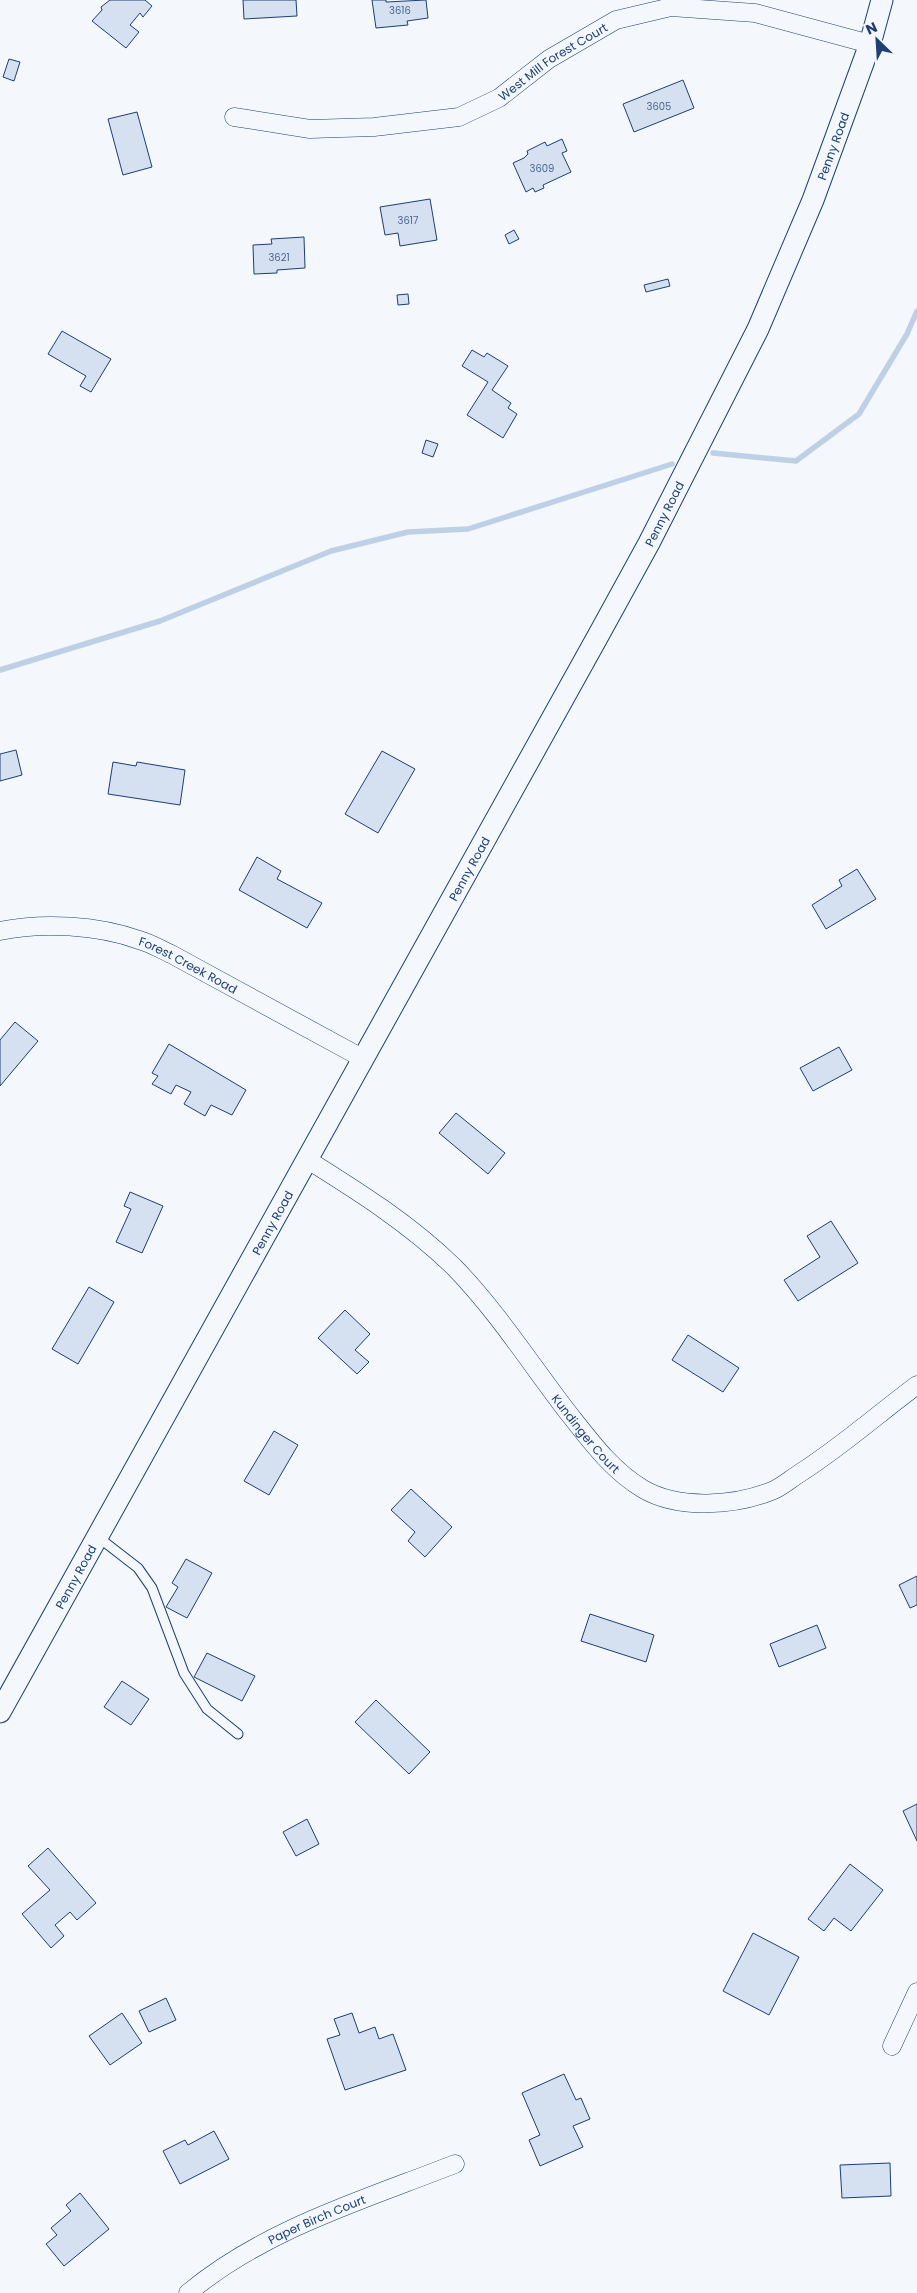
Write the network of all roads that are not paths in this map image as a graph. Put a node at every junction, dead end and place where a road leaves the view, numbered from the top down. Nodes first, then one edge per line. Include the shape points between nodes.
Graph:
1 (882, 0) edge
2 (870, 44) junction
3 (234, 117) dead end
4 (0, 931) edge
5 (362, 1058) junction
6 (308, 1160) junction
7 (917, 1385) edge
8 (98, 1536) junction
9 (0, 1712) edge
10 (238, 1734) dead end
11 (917, 1992) edge
12 (892, 2046) dead end
13 (455, 2164) dead end
14 (188, 2293) edge

1 - 2 street, Penny Road
2 - 3 street, West Mill Forest Court via 755,13 671,7 616,20 549,59 499,98 459,117 374,127 310,129
2 - 5 street, Penny Road via 813,200 758,330 598,636
4 - 5 street, Forest Creek Road via 24,926 60,927 106,931 138,939
5 - 6 street, Penny Road
6 - 7 street, Kundinger Court via 409,1227 454,1268 592,1445 624,1476 644,1490 664,1498 684,1502 730,1502 774,1490 828,1456
6 - 8 street, Penny Road
8 - 9 street, Penny Road
8 - 10 lane via 138,1568 152,1588 184,1673 207,1709
11 - 12 street
13 - 14 street, Paper Birch Court via 294,2227 238,2258

